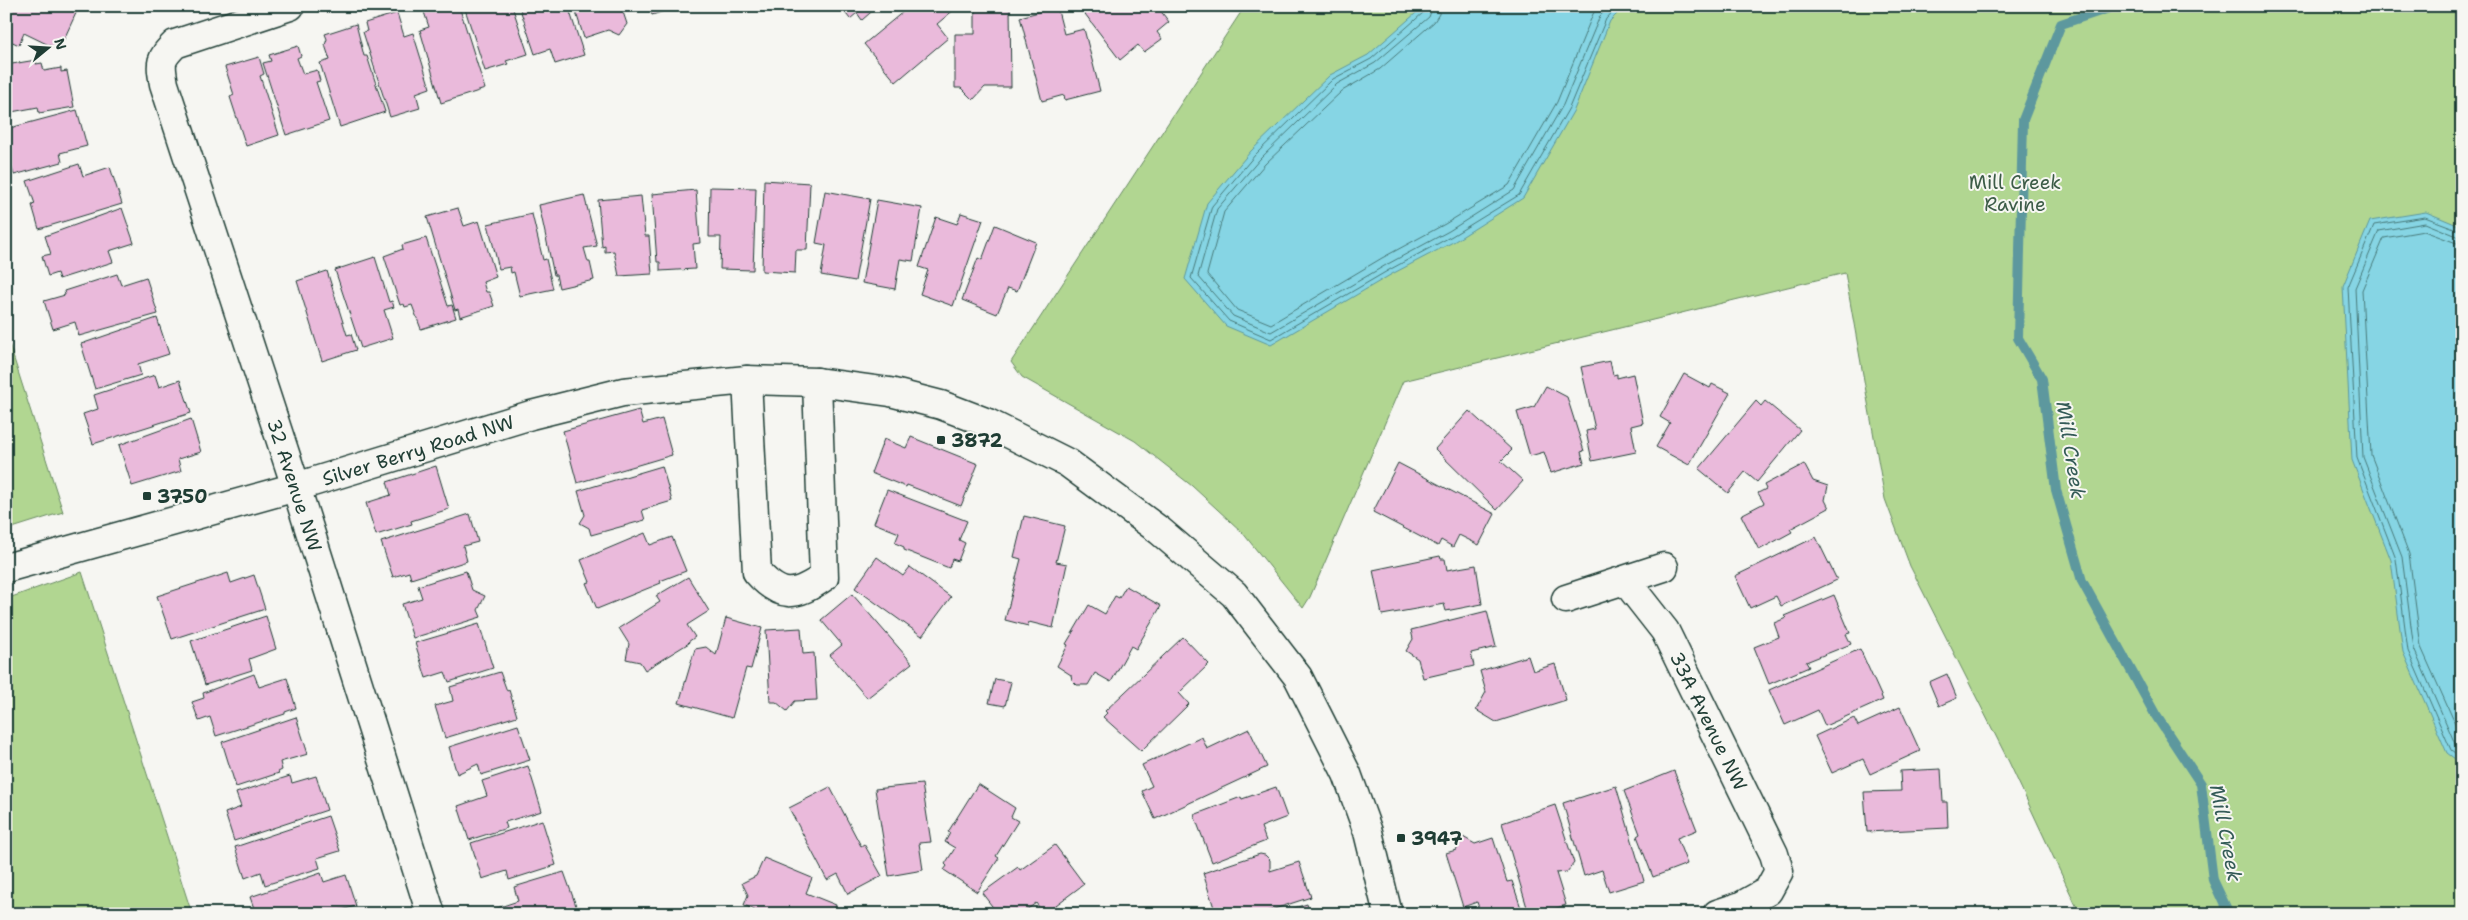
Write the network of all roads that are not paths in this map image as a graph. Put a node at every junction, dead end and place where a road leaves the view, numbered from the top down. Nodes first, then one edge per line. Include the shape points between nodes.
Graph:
1 (290, 6) edge
2 (747, 380) junction
3 (817, 382) junction
4 (296, 487) junction
5 (1664, 567) dead end
6 (6, 568) edge
7 (1625, 580) junction
8 (1566, 599) dead end
9 (432, 914) edge
10 (1388, 914) edge
11 (1717, 914) edge

1 - 4 street, 32 Avenue NW via 176,44 163,56 161,66 164,84
2 - 3 street, Silver Berry Road NW
2 - 3 street via 757,572 771,587 790,593 811,586 824,577
2 - 4 street, Silver Berry Road NW via 623,392 531,415
3 - 10 street, Silver Berry Road NW via 890,392 988,422 1059,459 1160,530 1234,594 1298,677 1347,774 1368,832
4 - 6 street, Silver Berry Road NW
4 - 9 street, 32 Avenue NW
5 - 7 street
7 - 8 street
7 - 11 street, 33A Avenue NW via 1665,631 1774,854 1779,871 1768,891 1741,906

